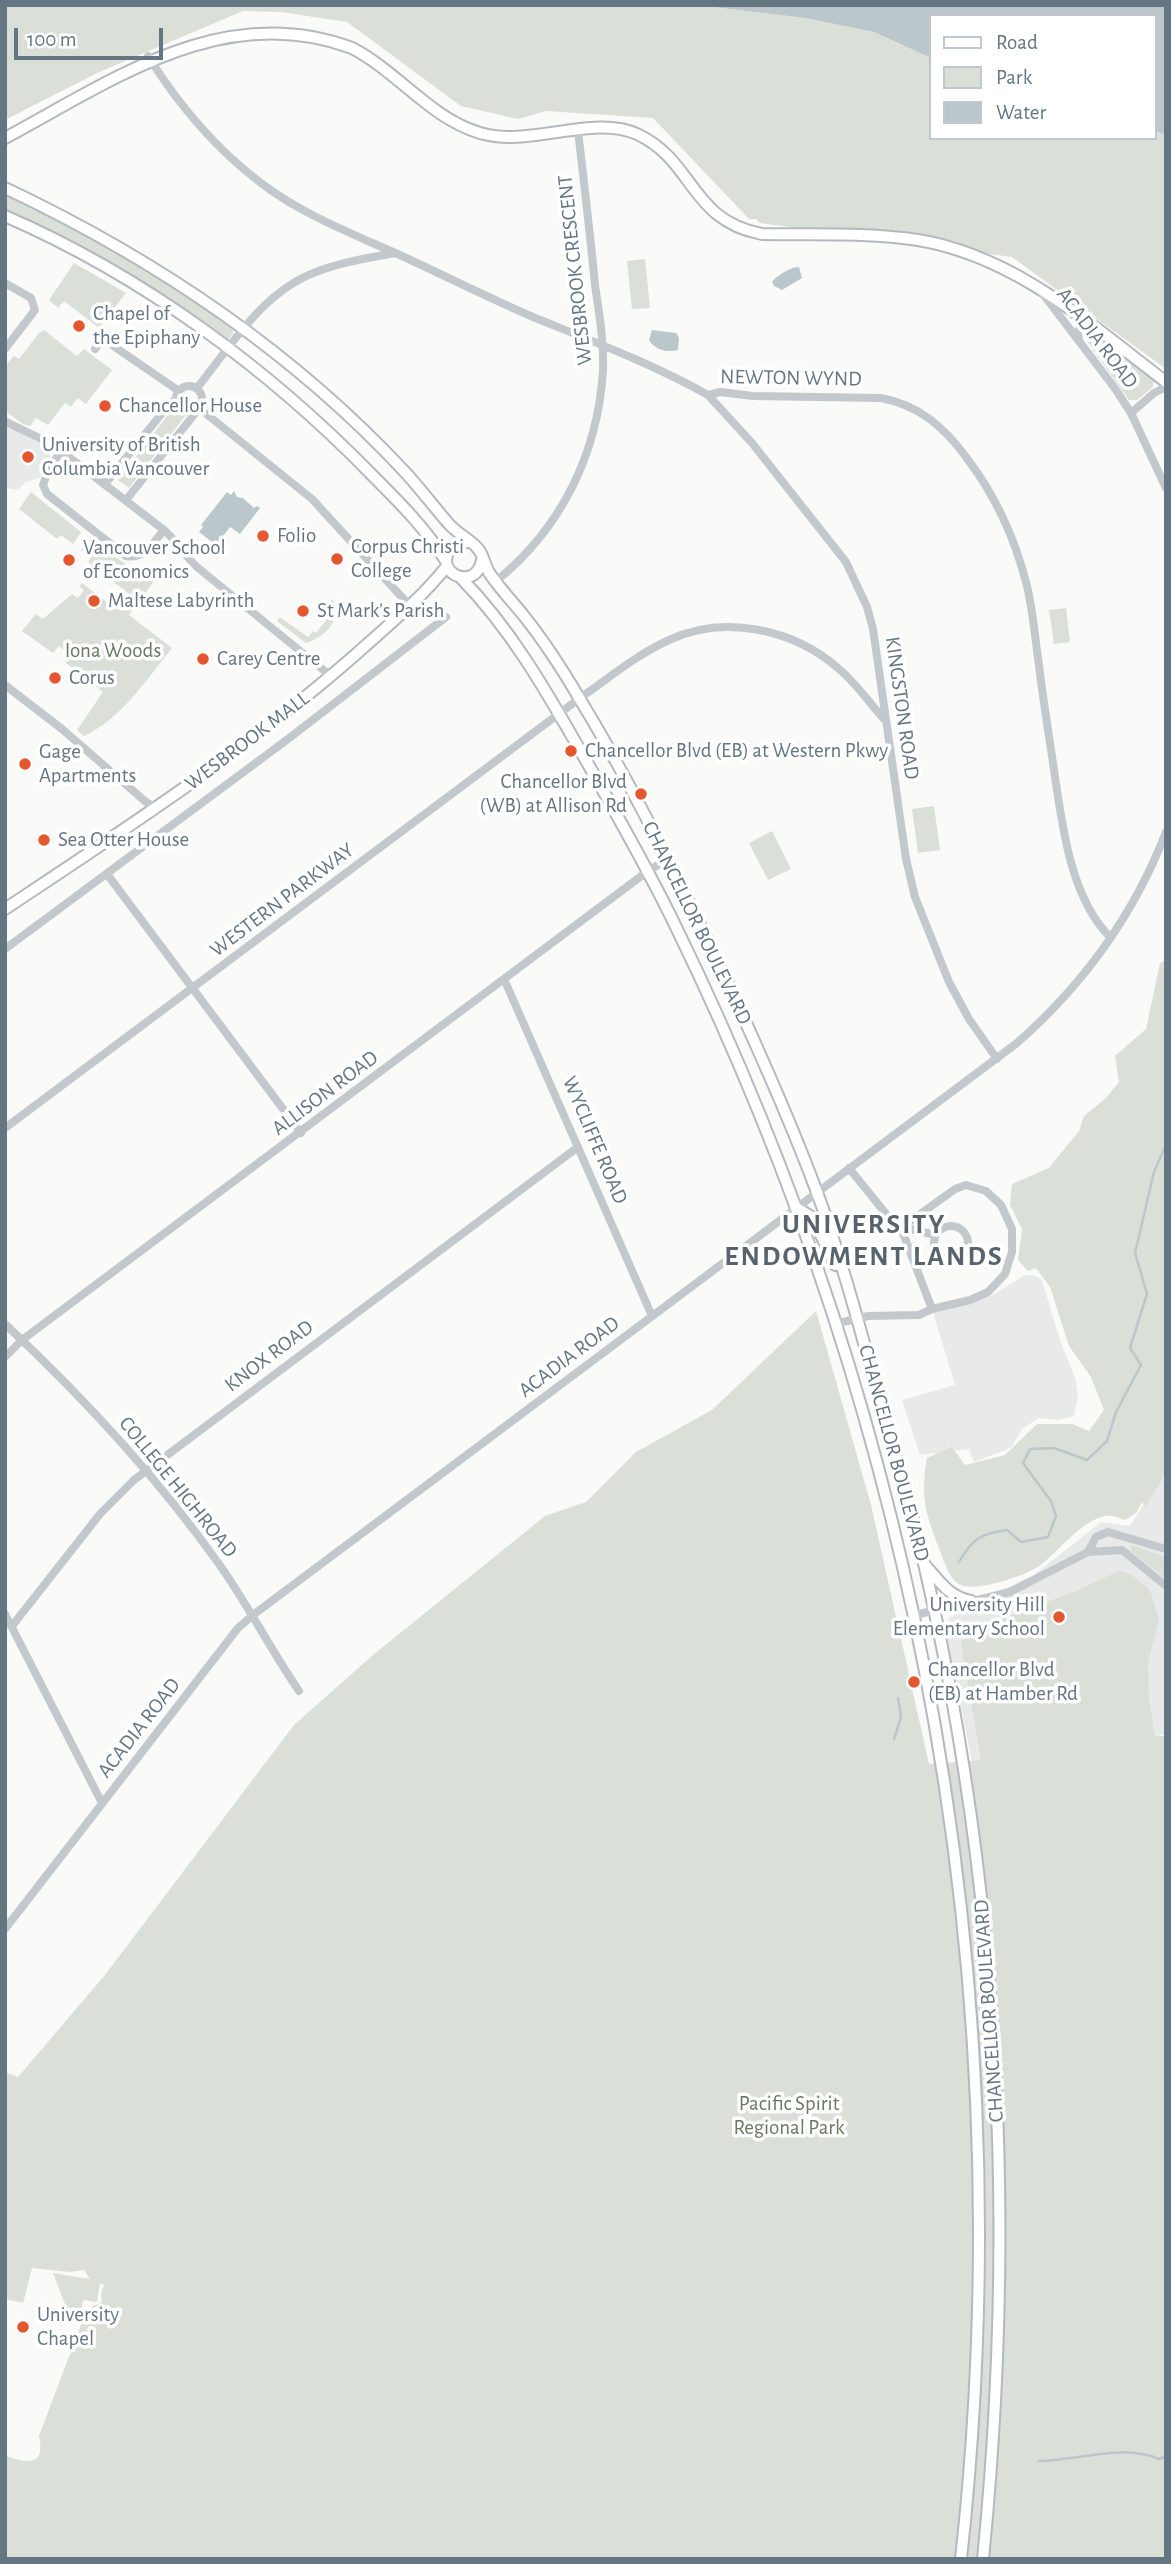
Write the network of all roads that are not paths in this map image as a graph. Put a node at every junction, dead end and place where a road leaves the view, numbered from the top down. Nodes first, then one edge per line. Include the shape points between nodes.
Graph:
1 (148, 57) junction
2 (578, 131) junction
3 (5, 138) edge
4 (5, 188) edge
5 (5, 216) edge
6 (395, 253) junction
7 (5, 283) edge
8 (1034, 284) junction
9 (1086, 321) junction
10 (243, 329) junction
11 (1079, 341) junction
12 (602, 346) junction
13 (5, 349) edge
14 (95, 349) dead end
15 (228, 349) junction
16 (1166, 384) edge
17 (197, 388) junction
18 (177, 395) junction
19 (708, 396) junction
20 (198, 410) junction
21 (1131, 413) junction
22 (5, 421) edge
23 (61, 451) junction
24 (105, 484) junction
25 (1166, 488) edge
26 (126, 500) junction
27 (164, 530) junction
28 (469, 542) junction
29 (482, 560) junction
30 (452, 570) junction
31 (495, 582) junction
32 (410, 606) junction
33 (446, 617) dead end
34 (332, 677) junction
35 (5, 685) edge
36 (580, 698) junction
37 (559, 714) junction
38 (885, 720) junction
39 (156, 808) junction
40 (1166, 832) edge
41 (668, 859) junction
42 (648, 871) junction
43 (107, 874) junction
44 (53, 877) junction
45 (5, 900) edge
46 (5, 909) edge
47 (1111, 938) junction
48 (5, 949) edge
49 (504, 979) junction
50 (193, 989) junction
51 (997, 1059) junction
52 (5, 1129) edge
53 (301, 1133) junction
54 (578, 1147) junction
55 (849, 1168) junction
56 (817, 1193) junction
57 (797, 1208) junction
58 (901, 1228) junction
59 (935, 1236) junction
60 (847, 1286) junction
61 (932, 1309) junction
62 (653, 1316) junction
63 (857, 1319) junction
64 (5, 1324) edge
65 (835, 1324) junction
66 (22, 1340) junction
67 (5, 1357) edge
68 (146, 1470) junction
69 (1126, 1535) junction
70 (1166, 1549) edge
71 (1122, 1550) junction
72 (1088, 1552) junction
73 (924, 1563) junction
74 (1166, 1586) edge
75 (971, 1601) junction
76 (934, 1610) junction
77 (5, 1615) edge
78 (253, 1615) junction
79 (915, 1615) junction
80 (12, 1626) junction
81 (299, 1691) dead end
82 (103, 1803) junction
83 (5, 1929) edge
84 (961, 2559) edge
85 (983, 2559) edge

1 - 2 main road via 219,30 255,26 295,30 363,54 448,120 466,128 502,137
1 - 3 main road
1 - 6 street, NEWTON WYND via 187,113 262,184 334,226
2 - 8 main road via 620,129 645,138 666,154 716,215 745,230 932,243 986,259
2 - 12 street, WESBROOK CRESCENT
4 - 10 main road via 122,249
5 - 15 main road, CHANCELLOR BOULEVARD via 120,277
6 - 10 street via 314,272 293,283
6 - 12 street, NEWTON WYND
7 - 13 street via 32,298 35,310
8 - 9 main road
8 - 11 street, ACADIA ROAD
9 - 11 street via 1078,331
9 - 16 main road
10 - 15 street
10 - 28 main road via 371,438
11 - 21 street, ACADIA ROAD
12 - 19 street, NEWTON WYND
12 - 31 street, WESBROOK CRESCENT via 597,414 577,478 541,539
14 - 18 street via 102,341 109,343
15 - 17 street
15 - 30 main road, CHANCELLOR BOULEVARD via 351,453 420,524
16 - 21 street, ACADIA ROAD
17 - 18 street via 189,386
17 - 20 street via 203,400
18 - 20 street via 181,410
18 - 24 street
19 - 38 street, KINGSTON ROAD via 752,443 854,575 873,629
19 - 47 street, NEWTON WYND via 720,392 895,400 942,427 974,466 1016,547 1030,603 1063,832 1079,883 1101,928
20 - 26 street
20 - 32 street via 312,499
21 - 25 street, ACADIA ROAD
22 - 23 street
23 - 24 street
23 - 27 street via 45,477 47,494 126,556 137,557 147,551
24 - 26 street
26 - 27 street
27 - 34 street via 197,568
28 - 29 main road
28 - 30 main road via 453,546
29 - 30 main road via 473,576
29 - 31 main road, CHANCELLOR BOULEVARD
30 - 32 main road, WESBROOK MALL
30 - 37 main road, CHANCELLOR BOULEVARD via 504,629
31 - 36 main road, CHANCELLOR BOULEVARD
32 - 34 main road, WESBROOK MALL
33 - 43 street
34 - 39 main road, WESBROOK MALL
35 - 39 street
36 - 37 street, WESTERN PARKWAY
36 - 38 street, WESTERN PARKWAY via 669,639 694,631 739,627 787,637 814,651 839,668
36 - 41 main road, CHANCELLOR BOULEVARD
37 - 42 main road, CHANCELLOR BOULEVARD
37 - 50 street, WESTERN PARKWAY
38 - 51 street, KINGSTON ROAD via 915,897 949,982
39 - 44 main road, WESBROOK MALL
40 - 47 street, ACADIA ROAD
41 - 42 street, ALLISON ROAD
41 - 56 main road, CHANCELLOR BOULEVARD via 751,1034
42 - 49 street, ALLISON ROAD
42 - 57 main road, CHANCELLOR BOULEVARD via 703,983
43 - 48 street
43 - 50 street
44 - 45 main road, WESBROOK MALL
44 - 46 main road, WESBROOK MALL
47 - 51 street, ACADIA ROAD via 1053,1009
49 - 53 street, ALLISON ROAD
49 - 54 street, WYCLIFFE ROAD
50 - 52 street, WESTERN PARKWAY
50 - 53 street
51 - 55 street, ACADIA ROAD
53 - 66 street, ALLISON ROAD
54 - 62 street, WYCLIFFE ROAD
54 - 68 street, KNOX ROAD
55 - 56 street, ACADIA ROAD
55 - 58 street
56 - 57 street, ACADIA ROAD
56 - 60 main road, CHANCELLOR BOULEVARD
57 - 60 main road via 813,1218
57 - 62 street, ACADIA ROAD
57 - 65 main road, CHANCELLOR BOULEVARD
58 - 59 street
58 - 61 street
58 - 61 street via 966,1185 986,1191 1001,1205 1012,1229 1012,1252 1004,1274 988,1292
59 - 59 street via 936,1251 944,1258 960,1258 967,1249 965,1232 955,1226 943,1227
60 - 63 main road, CHANCELLOR BOULEVARD
61 - 63 street via 919,1315
62 - 78 street, ACADIA ROAD
63 - 65 street
63 - 73 main road, CHANCELLOR BOULEVARD
64 - 66 street, COLLEGE HIGHROAD
65 - 79 main road, CHANCELLOR BOULEVARD via 870,1435
66 - 67 street, ALLISON ROAD
66 - 68 street, COLLEGE HIGHROAD
68 - 78 street, COLLEGE HIGHROAD
68 - 80 street, KNOX ROAD via 100,1514
69 - 70 street
69 - 71 street
69 - 72 street via 1108,1532 1096,1537
71 - 72 street
71 - 74 street
72 - 75 street via 1010,1592
73 - 75 main road via 949,1593
73 - 76 main road, CHANCELLOR BOULEVARD
75 - 76 street
76 - 79 street
76 - 85 main road, CHANCELLOR BOULEVARD via 974,1837 998,2105 1000,2293
77 - 80 street
78 - 81 street, COLLEGE HIGHROAD
78 - 82 street, ACADIA ROAD via 238,1628
79 - 84 main road, CHANCELLOR BOULEVARD via 954,1844 970,1985 977,2107 979,2294
80 - 82 street
82 - 83 street, ACADIA ROAD

